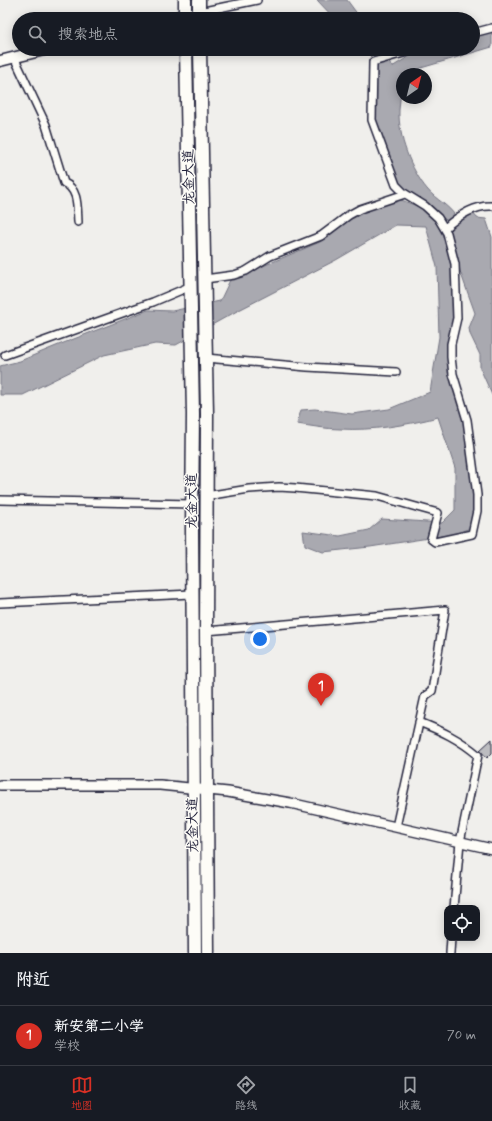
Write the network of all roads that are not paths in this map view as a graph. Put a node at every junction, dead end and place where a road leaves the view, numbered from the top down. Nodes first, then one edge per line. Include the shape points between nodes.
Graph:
1 (185, 0) edge
2 (257, 0) edge
3 (199, 10) edge
4 (185, 12) edge
5 (492, 28) edge
6 (480, 31) edge
7 (18, 56) edge
8 (186, 56) edge
9 (200, 56) edge
10 (393, 56) edge
11 (14, 57) junction
12 (0, 61) edge
13 (405, 194) junction
14 (492, 206) edge
15 (78, 222) dead end
16 (444, 228) junction
17 (204, 279) junction
18 (191, 291) junction
19 (5, 355) dead end
20 (206, 358) junction
21 (396, 372) dead end
22 (206, 496) junction
23 (0, 500) edge
24 (192, 504) junction
25 (192, 594) junction
26 (0, 603) edge
27 (206, 631) junction
28 (419, 722) junction
29 (0, 785) edge
30 (193, 788) junction
31 (207, 789) junction
32 (396, 828) junction
33 (460, 842) junction
34 (492, 849) edge
35 (454, 905) edge
36 (451, 941) edge
37 (195, 953) edge
38 (208, 953) edge
39 (450, 953) edge

1 - 4 main road
2 - 3 street
5 - 6 street
7 - 11 main road
8 - 18 main road, 龙金大道
9 - 17 main road, 龙金大道
10 - 13 street via 373,62 372,120 396,185
11 - 12 main road
11 - 15 street via 46,125 64,183 70,185 75,193
13 - 16 street via 434,213
13 - 17 street via 360,209 321,236 270,256 246,271
14 - 16 street via 468,212
16 - 22 street via 457,273 457,318 451,351 453,374 467,420 477,495 472,534 435,542 431,539 438,512 377,496 279,487 249,488
17 - 20 main road, 龙金大道
18 - 19 street
18 - 24 main road, 龙金大道
20 - 21 street
20 - 22 main road, 龙金大道
22 - 27 main road, 龙金大道
23 - 24 street
24 - 25 main road, 龙金大道
25 - 26 street
25 - 30 main road, 龙金大道
27 - 28 street via 445,610 432,691 425,696
27 - 31 main road, 龙金大道
28 - 32 street
28 - 33 street via 442,730 478,755
29 - 30 street via 160,785
30 - 31 street
30 - 37 main road, 龙金大道
31 - 32 street via 290,803
31 - 38 main road, 龙金大道
32 - 33 street
33 - 34 street
33 - 35 street
36 - 39 street

